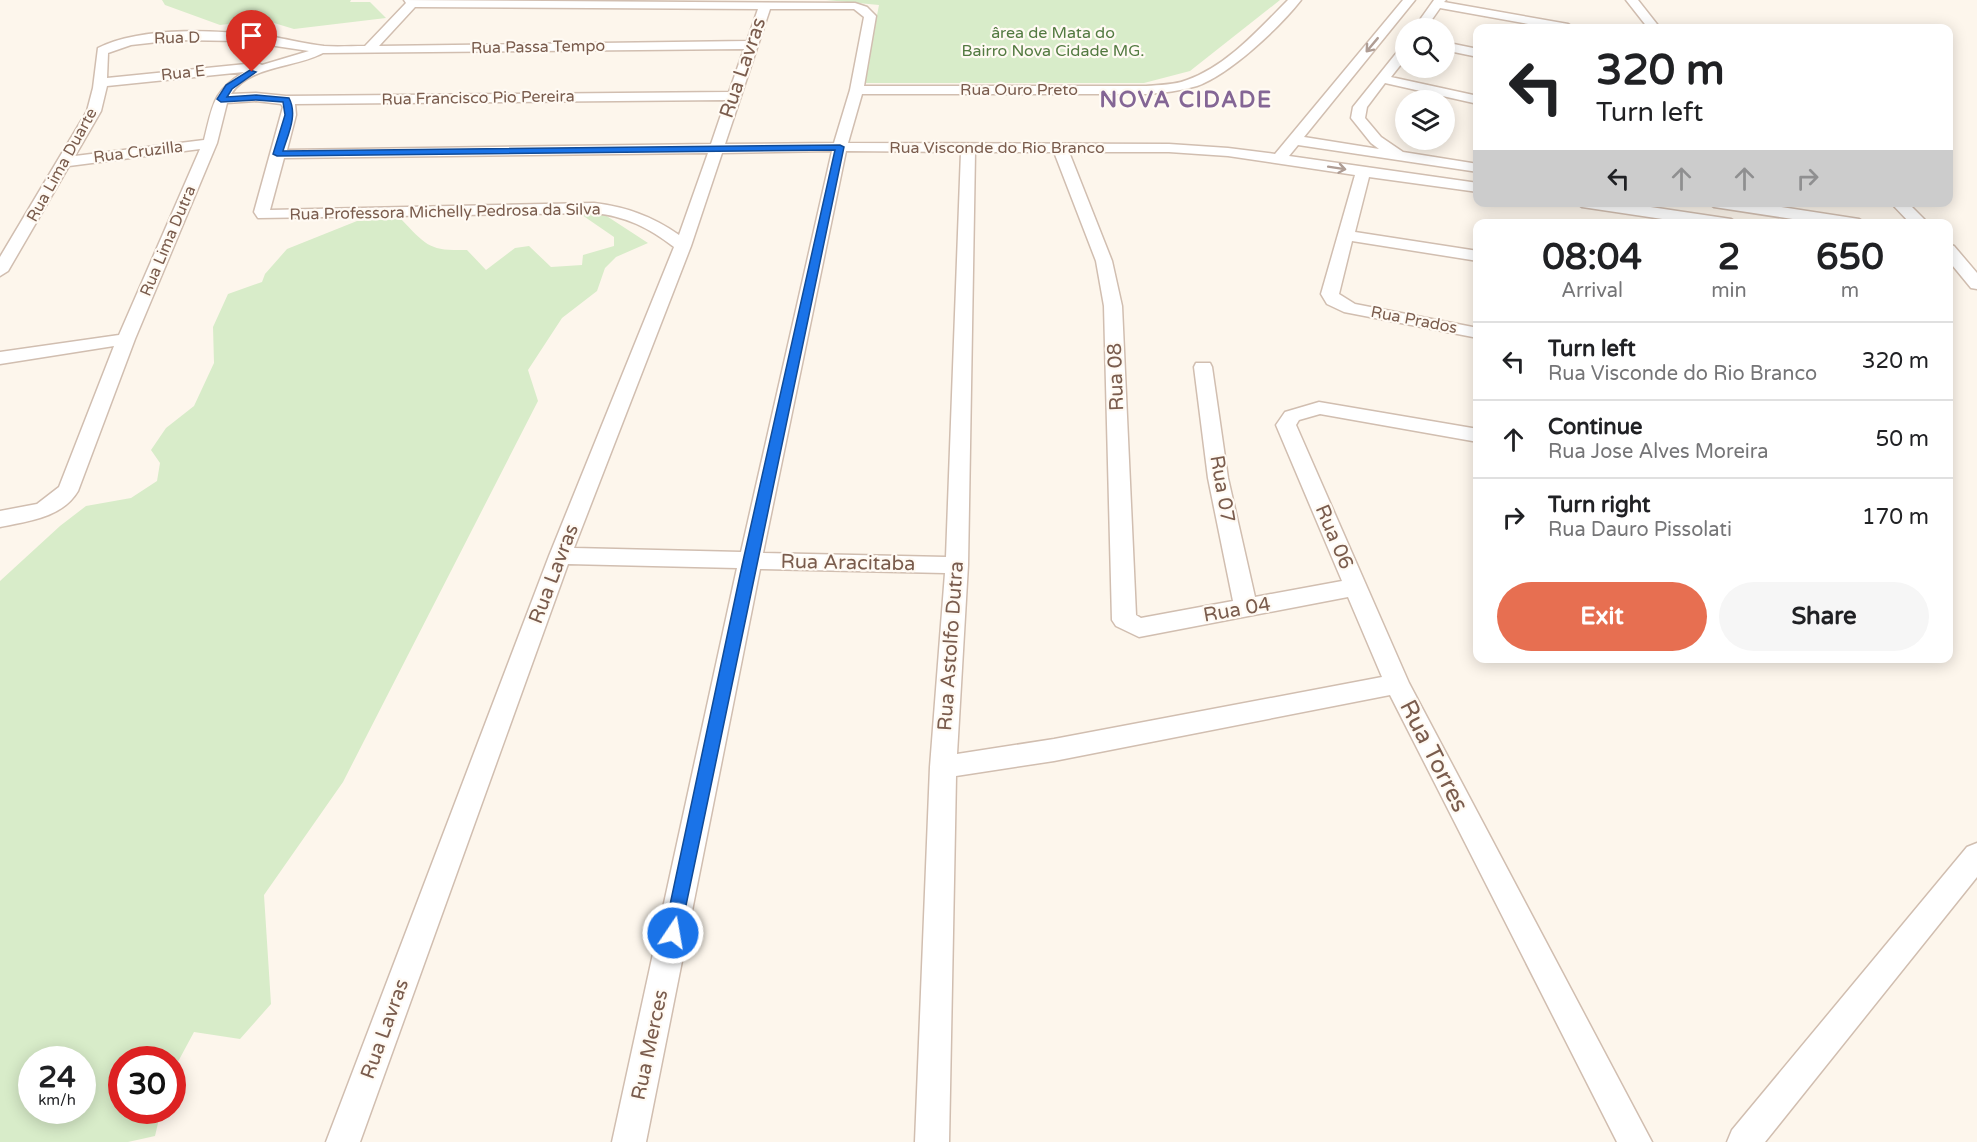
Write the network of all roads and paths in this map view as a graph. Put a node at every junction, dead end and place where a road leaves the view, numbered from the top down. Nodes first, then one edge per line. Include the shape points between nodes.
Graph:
1 (1295, 0) edge
2 (1409, 0) edge
3 (1631, 0) edge
4 (410, 1) edge
5 (503, 2) edge
6 (1439, 2) edge
7 (612, 3) edge
8 (713, 3) edge
9 (765, 6) junction
10 (1427, 18) edge
11 (1548, 24) edge
12 (1651, 24) edge
13 (752, 45) junction
14 (1455, 48) edge
15 (325, 50) junction
16 (369, 50) junction
17 (102, 51) joint
18 (1473, 52) edge
19 (1395, 63) edge
20 (267, 66) junction
21 (1383, 79) junction
22 (100, 83) junction
23 (857, 90) junction
24 (735, 96) junction
25 (221, 99) junction
26 (1473, 99) edge
27 (286, 100) junction
28 (1293, 140) junction
29 (210, 143) junction
30 (840, 147) junction
31 (1060, 148) junction
32 (715, 149) junction
33 (968, 149) junction
34 (277, 154) junction
35 (1402, 158) junction
36 (1279, 159) junction
37 (65, 162) junction
38 (1473, 167) edge
39 (1363, 172) junction
40 (1473, 187) edge
41 (1616, 207) edge
42 (1747, 207) edge
43 (1902, 207) edge
44 (1697, 219) edge
45 (1826, 219) edge
46 (1916, 219) edge
47 (1345, 235) junction
48 (683, 246) junction
49 (1473, 255) edge
50 (1953, 256) edge
51 (0, 272) edge
52 (1977, 284) edge
53 (1473, 332) edge
54 (126, 339) junction
55 (0, 358) edge
56 (1203, 368) dead end
57 (1473, 435) edge
58 (0, 519) edge
59 (560, 556) junction
60 (750, 561) junction
61 (957, 565) junction
62 (1355, 587) junction
63 (1246, 609) junction
64 (1123, 616) joint
65 (1397, 684) junction
66 (943, 767) junction
67 (1977, 856) edge
68 (343, 1142) edge
69 (629, 1142) edge
70 (932, 1142) edge
71 (1635, 1142) edge
72 (1744, 1142) edge

1 - 23 street, Rua Ouro Preto via 1213,73 1173,88
2 -> 28 street
3 - 12 street
4 - 5 street
4 - 16 street
5 - 7 street
6 - 10 street
6 - 11 street
7 - 8 street
8 - 9 street
9 - 13 street, Rua Lavras
9 - 23 street, Rua Merces via 855,6 868,12
13 - 16 street, Rua Passa Tempo
13 - 24 street, Rua Lavras
14 - 18 street
15 - 16 street, Rua Passa Tempo
15 - 17 street, Rua D via 219,37 135,40
15 - 20 street
17 - 22 street, Rua Lima Duarte
19 - 21 street
20 - 22 street, Rua E
20 - 25 street via 229,87
21 - 26 street
21 - 35 street via 1360,107 1358,118 1376,140
22 - 37 street, Rua Lima Duarte via 94,111
23 - 30 street, Rua Merces
24 - 27 street, Rua Francisco Pio Pereira
24 - 32 street, Rua Lavras
25 - 27 street, Rua Francisco Pio Pereira
25 - 29 street, Rua Lima Dutra
27 - 34 street via 289,115
28 - 35 street
28 - 36 street
29 - 37 street, Rua Cruzilla
29 - 54 street, Rua Lima Dutra
30 - 32 street, Rua Visconde do Rio Branco
30 - 33 street, Rua Visconde do Rio Branco
30 - 60 street, Rua Merces
31 - 33 street, Rua Visconde do Rio Branco
31 - 36 street, Rua Visconde do Rio Branco via 1169,148
31 - 64 street, Rua 08 via 1104,261 1113,306
32 - 34 street, Rua Visconde do Rio Branco
32 - 48 street, Rua Lavras
33 - 61 street, Rua Astolfo Dutra
34 - 48 street, Rua Professora Michelly Pedrosa da Silva via 262,212 268,216 620,210 639,216
35 - 38 street
36 -> 39 street, Rua Visconde do Rio Branco
37 - 51 street, Rua Lima Duarte
39 - 40 street, Rua Visconde do Rio Branco
39 - 47 street
41 - 44 street
42 - 45 street
43 - 46 street
47 - 49 street
47 - 53 street, Rua Prados via 1330,294 1333,300 1350,308
48 - 59 street, Rua Lavras
50 - 52 street
54 - 55 street
54 - 58 street, Rua Lima Dutra via 68,491 43,510
56 - 63 street, Rua 07 via 1218,478
57 - 62 street, Rua 06 via 1319,408 1292,416 1286,425
59 - 60 street, Rua Aracitaba
59 - 68 street, Rua Lavras
60 - 61 street, Rua Aracitaba
60 - 69 street, Rua Merces
61 - 66 street, Rua Astolfo Dutra
62 - 63 street, Rua 04
62 - 65 street, Rua 06
63 - 64 street, Rua 04 via 1139,628
65 - 66 street, Rua Torres via 1054,750
65 - 71 street, Rua Torres
66 - 70 street, Rua Astolfo Dutra
67 - 72 street

